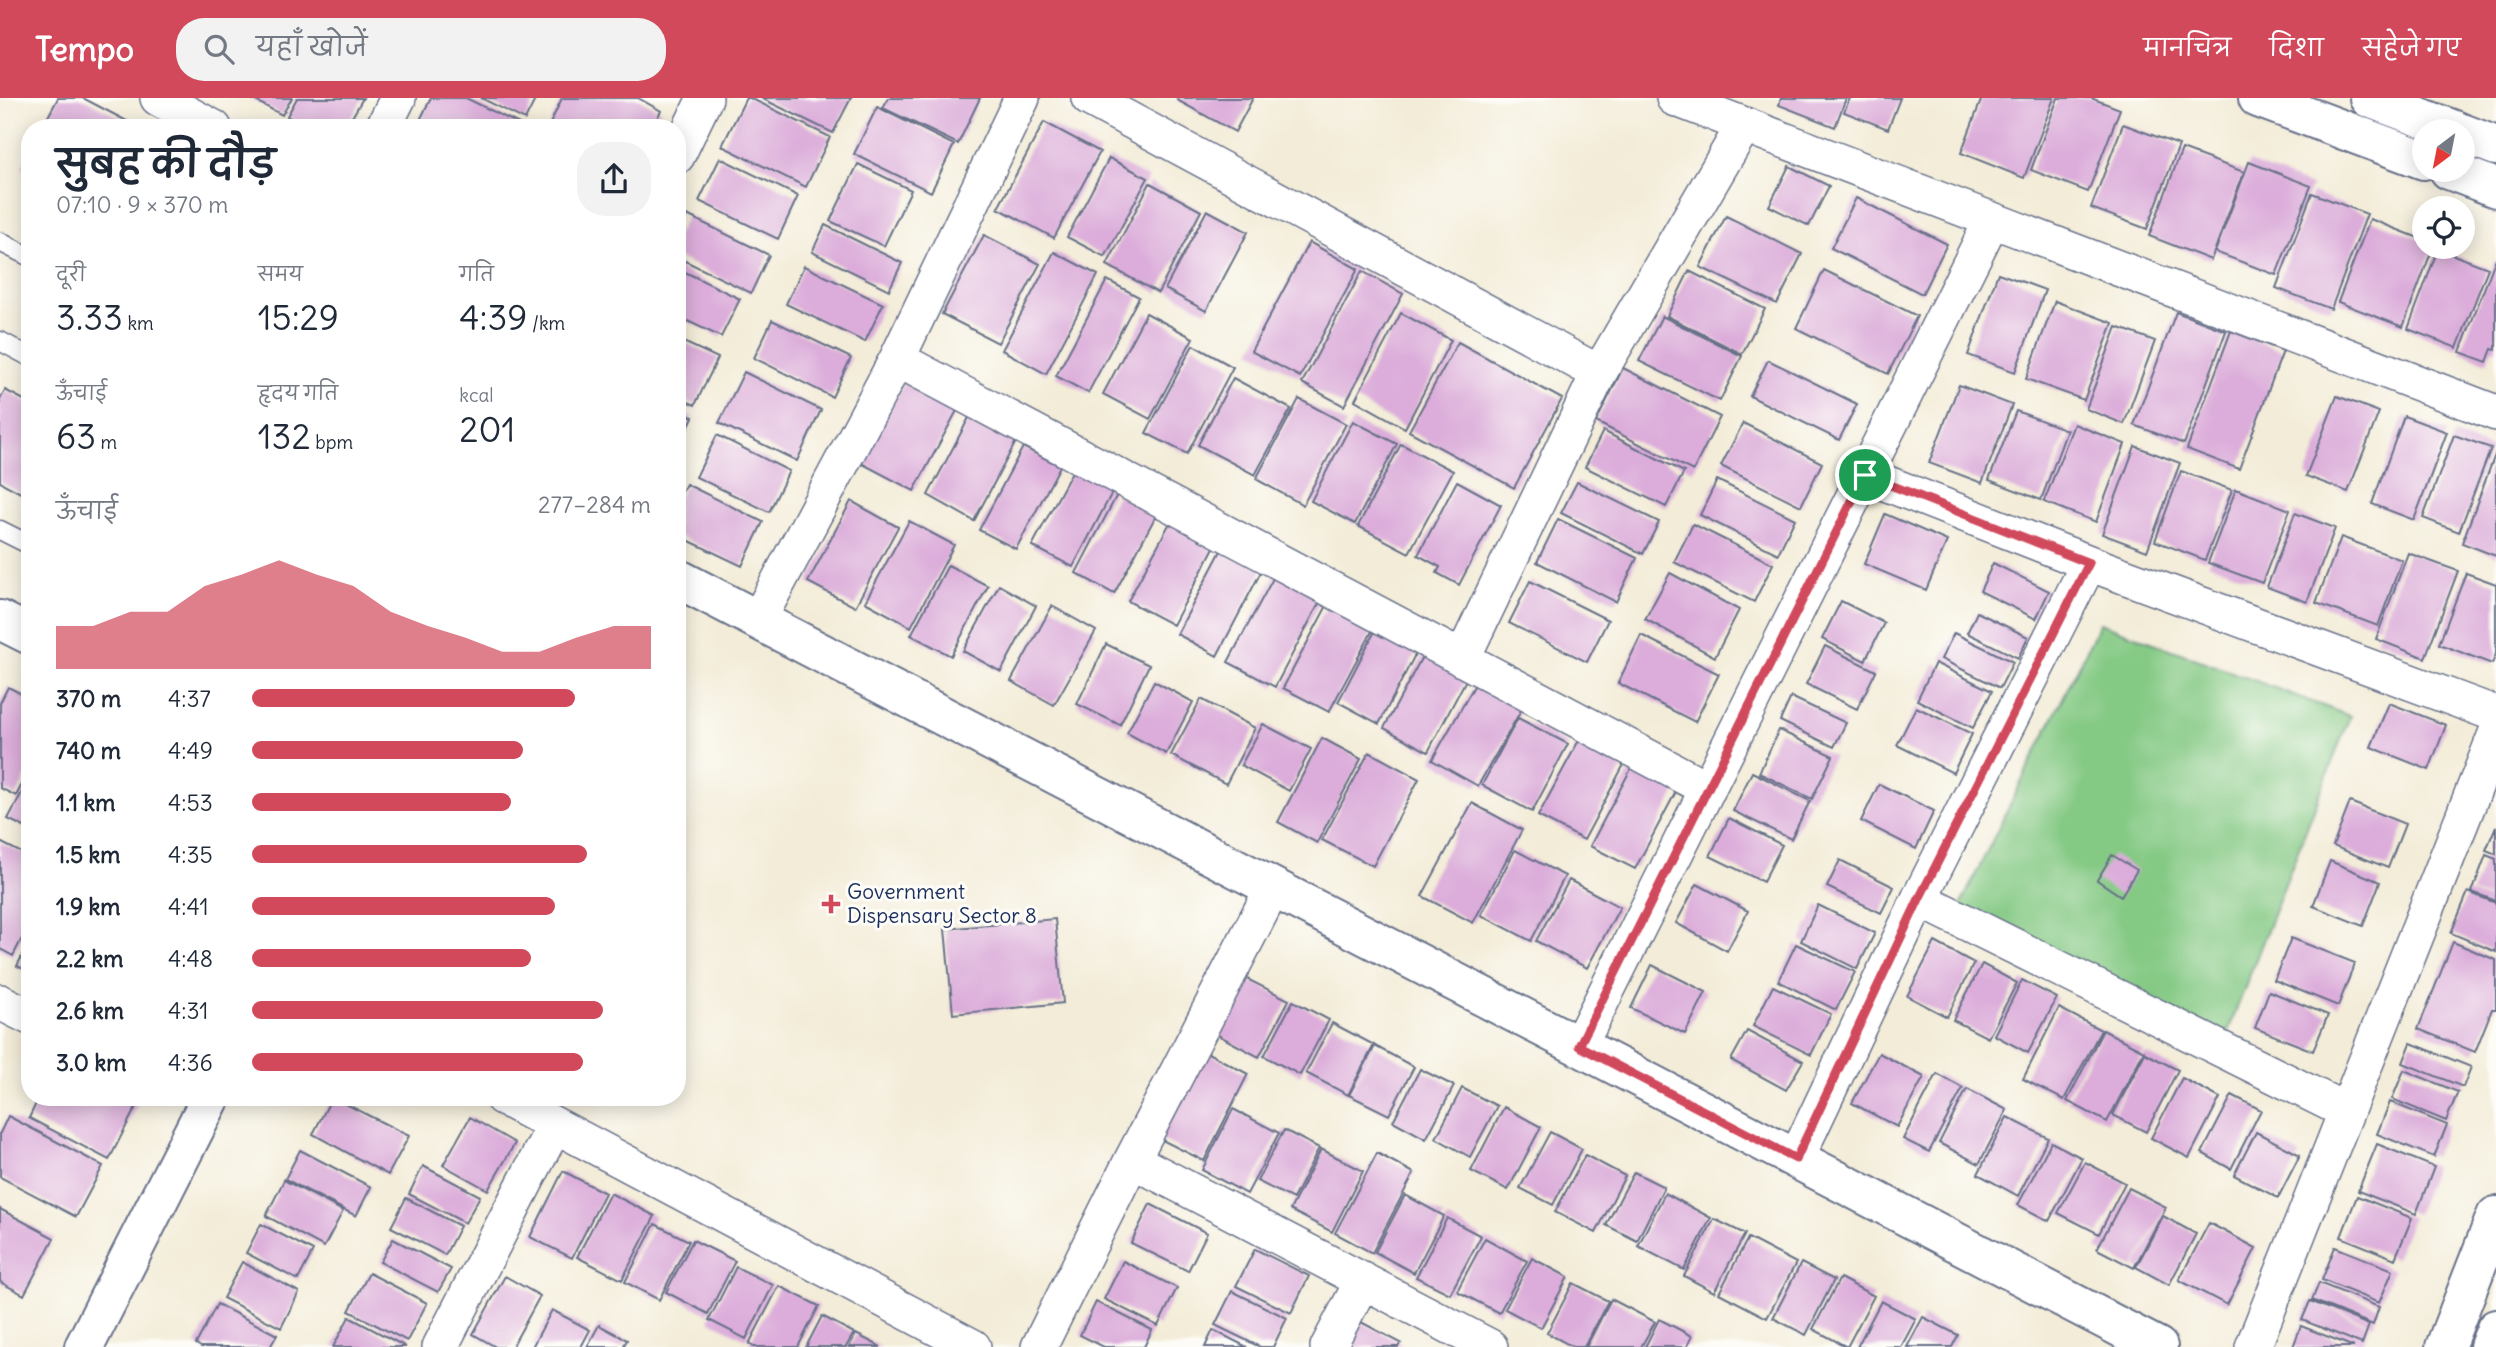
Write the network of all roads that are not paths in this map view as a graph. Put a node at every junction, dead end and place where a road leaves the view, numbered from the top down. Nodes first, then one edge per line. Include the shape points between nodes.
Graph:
1 (158, 98) edge
2 (398, 98) edge
3 (705, 98) edge
4 (1022, 98) edge
5 (1089, 98) edge
6 (1674, 98) edge
7 (2258, 98) edge
8 (2369, 98) edge
9 (197, 119) edge
10 (388, 119) edge
11 (2425, 119) edge
12 (1744, 125) junction
13 (686, 137) edge
14 (2475, 138) edge
15 (2496, 146) edge
16 (2412, 156) edge
17 (2475, 180) edge
18 (2496, 188) edge
19 (1992, 220) junction
20 (0, 242) edge
21 (21, 252) edge
22 (0, 341) edge
23 (21, 352) edge
24 (897, 359) junction
25 (1599, 373) junction
26 (2496, 413) edge
27 (1865, 475) junction
28 (0, 530) edge
29 (21, 540) edge
30 (2089, 563) junction
31 (686, 583) edge
32 (0, 620) edge
33 (758, 620) junction
34 (21, 630) edge
35 (1462, 659) junction
36 (2496, 714) edge
37 (2496, 734) edge
38 (1708, 789) junction
39 (1273, 888) junction
40 (1919, 899) junction
41 (0, 1002) edge
42 (21, 1012) edge
43 (1579, 1046) junction
44 (199, 1106) edge
45 (519, 1106) edge
46 (2346, 1111) junction
47 (555, 1125) junction
48 (1796, 1159) junction
49 (1132, 1160) junction
50 (2496, 1216) edge
51 (1363, 1280) junction
52 (2496, 1329) edge
53 (84, 1347) edge
54 (440, 1347) edge
55 (973, 1347) edge
56 (1039, 1347) edge
57 (1328, 1347) edge
58 (1490, 1347) edge
59 (2158, 1347) edge
60 (2253, 1347) edge
61 (2445, 1347) edge
62 (2489, 1347) edge

1 - 9 street
2 - 10 street
3 - 13 street
4 - 24 street
5 - 25 street
6 - 12 street
7 - 16 street
8 - 11 street
12 - 19 street
12 - 25 street
14 - 15 street
17 - 18 street
19 - 26 street
19 - 27 street
20 - 21 lane
22 - 23 lane
24 - 33 street
24 - 35 street
25 - 35 street
27 - 30 street
27 - 38 street
28 - 29 lane
30 - 36 street
30 - 40 street
31 - 33 street
32 - 34 street
33 - 39 street
35 - 38 street
37 - 46 street
38 - 43 street
39 - 43 street
39 - 49 street
40 - 46 street
40 - 48 street
41 - 42 street
43 - 48 street
44 - 53 street
45 - 47 street
46 - 60 street
47 - 54 street
47 - 55 street
48 - 59 street
49 - 51 street
49 - 56 street
50 - 61 street
51 - 57 street
51 - 58 street
52 - 62 street

